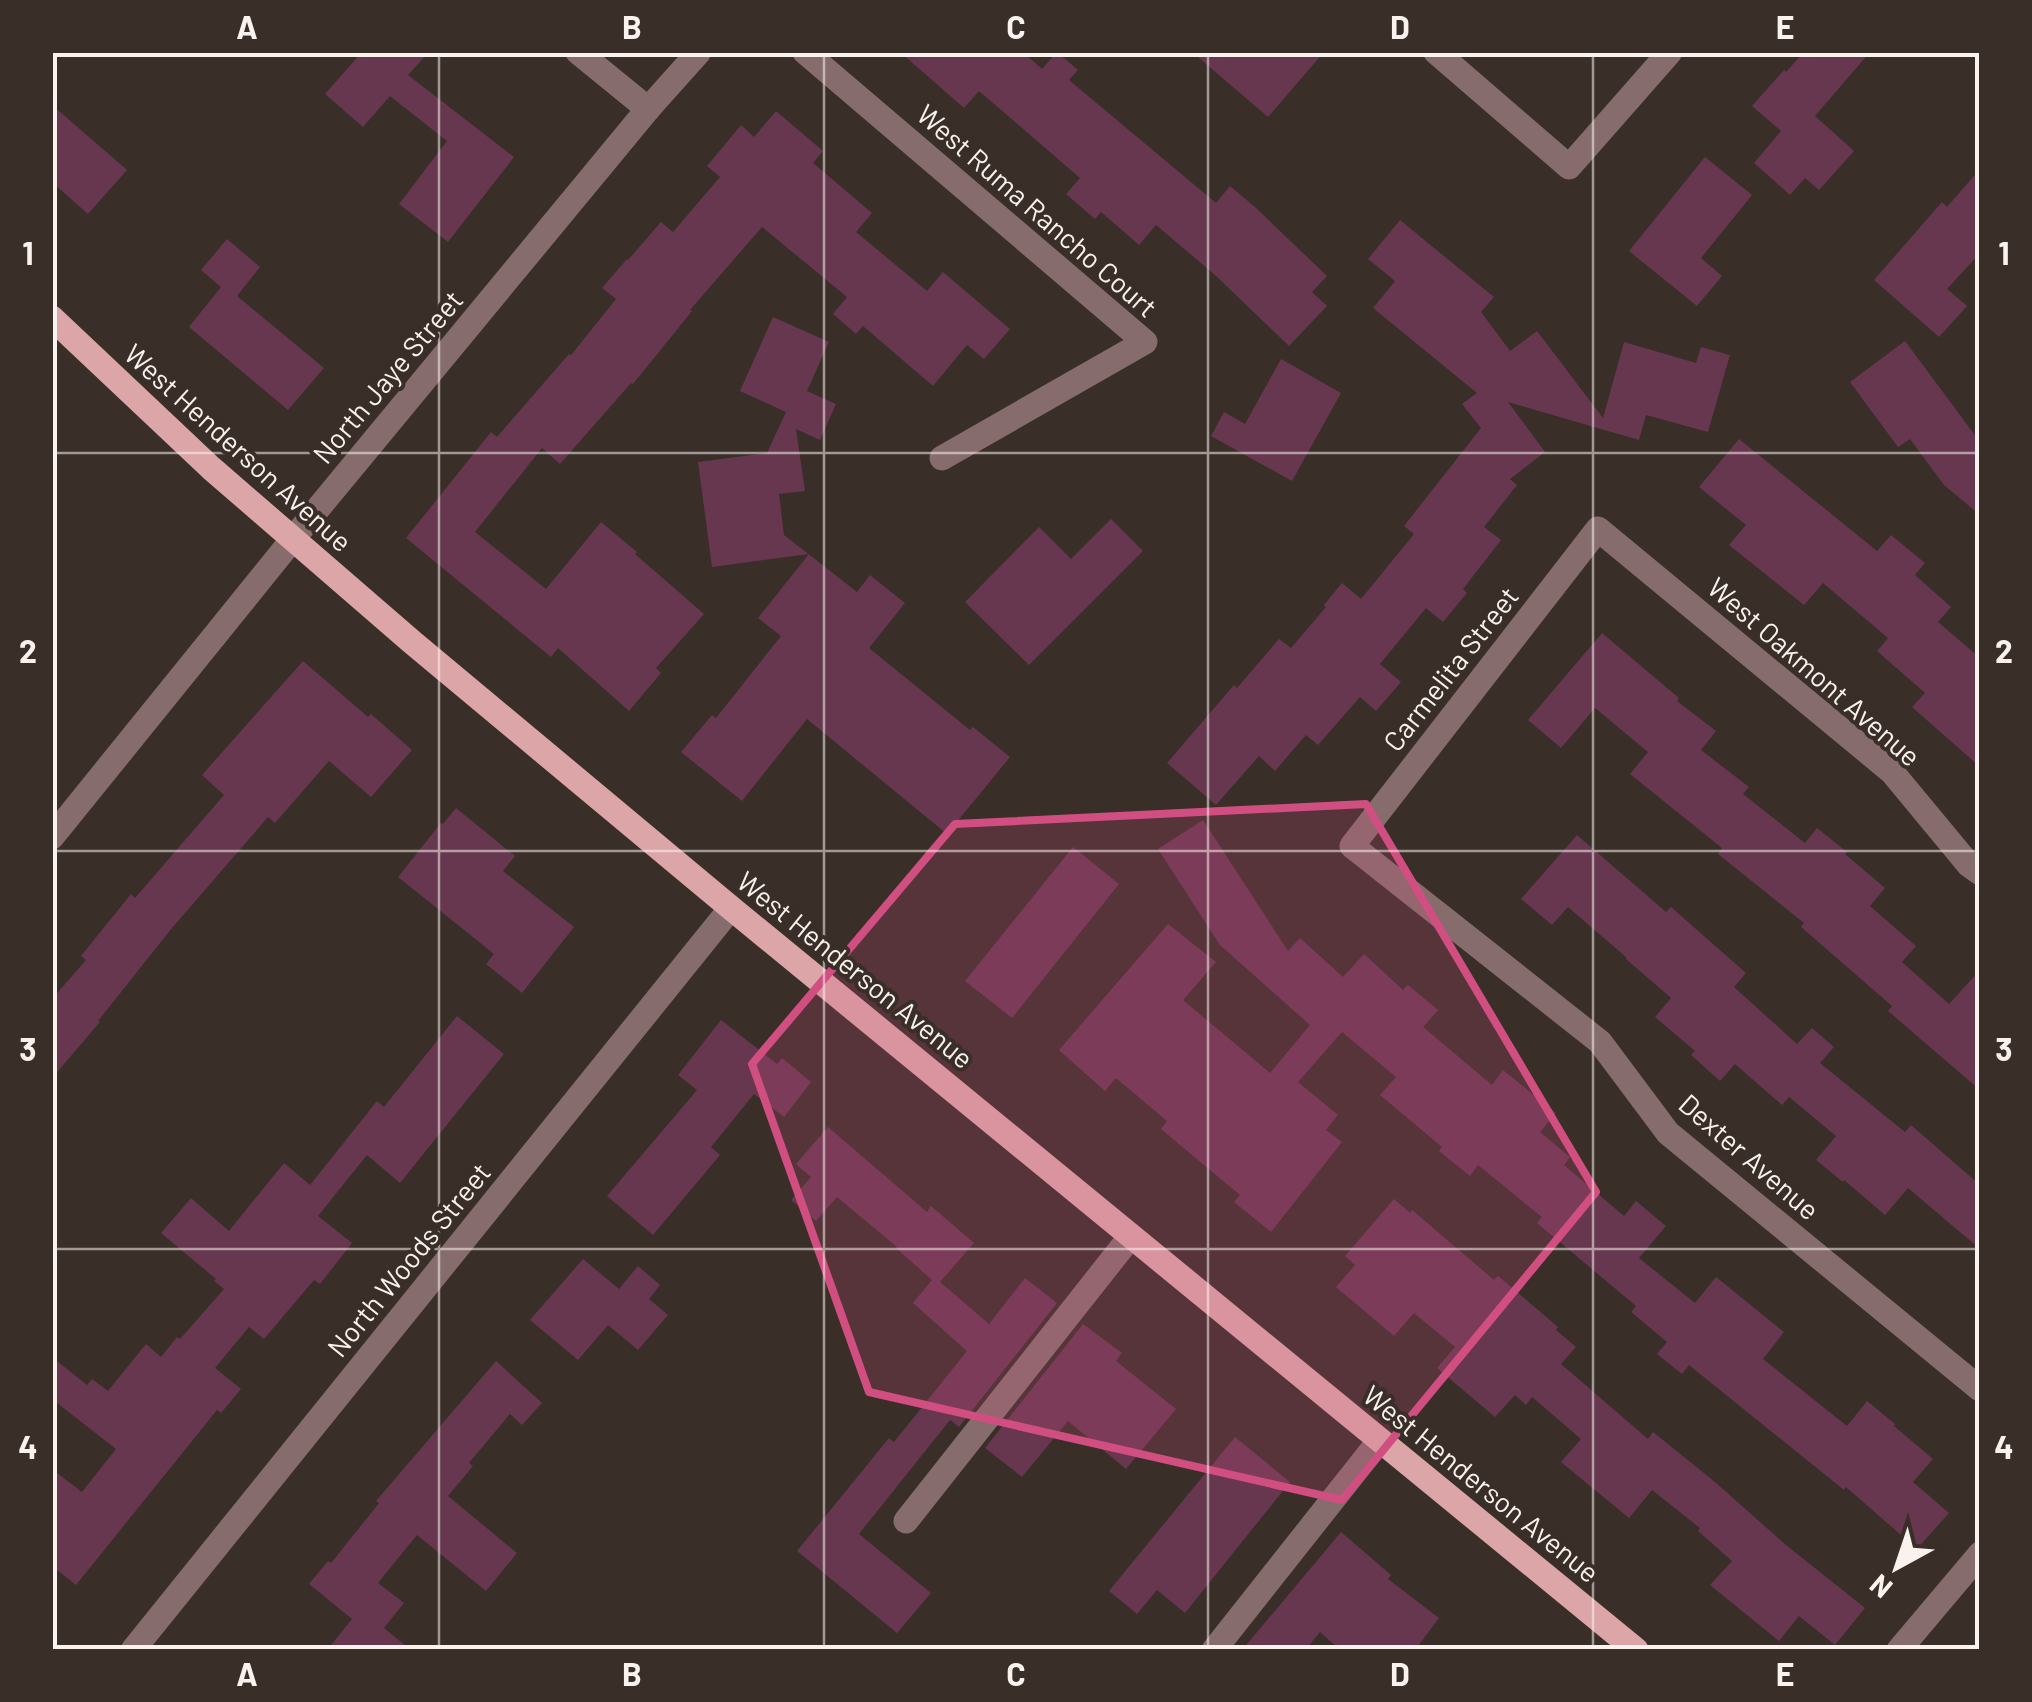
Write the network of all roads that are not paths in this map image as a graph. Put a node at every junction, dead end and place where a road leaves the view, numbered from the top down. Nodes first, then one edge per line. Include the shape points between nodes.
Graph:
1 (578, 52) edge
2 (699, 52) edge
3 (806, 52) edge
4 (1436, 52) edge
5 (1670, 52) edge
6 (648, 109) junction
7 (52, 318) edge
8 (942, 458) dead end
9 (1598, 529) joint
10 (292, 540) junction
11 (52, 837) edge
12 (1352, 846) joint
13 (1980, 873) edge
14 (731, 908) junction
15 (1131, 1236) junction
16 (1980, 1389) edge
17 (1380, 1440) junction
18 (906, 1521) dead end
19 (1980, 1554) edge
20 (133, 1650) edge
21 (1214, 1650) edge
22 (1636, 1650) edge
23 (1899, 1650) edge

1 - 6 street
2 - 6 street, North Jaye Street
3 - 8 street, West Ruma Rancho Court via 1144,342
4 - 5 street via 1568,166
6 - 10 street, North Jaye Street
7 - 10 main road, West Henderson Avenue
9 - 12 street, Carmelita Street
9 - 13 street, West Oakmont Avenue via 1892,772
10 - 11 street, North Jaye Street
10 - 14 main road, West Henderson Avenue
12 - 16 street, Dexter Avenue via 1600,1042 1668,1133
14 - 15 main road, West Henderson Avenue
14 - 20 street, North Woods Street
15 - 17 main road, West Henderson Avenue
15 - 18 street
17 - 21 street
17 - 22 main road, West Henderson Avenue
19 - 23 street

